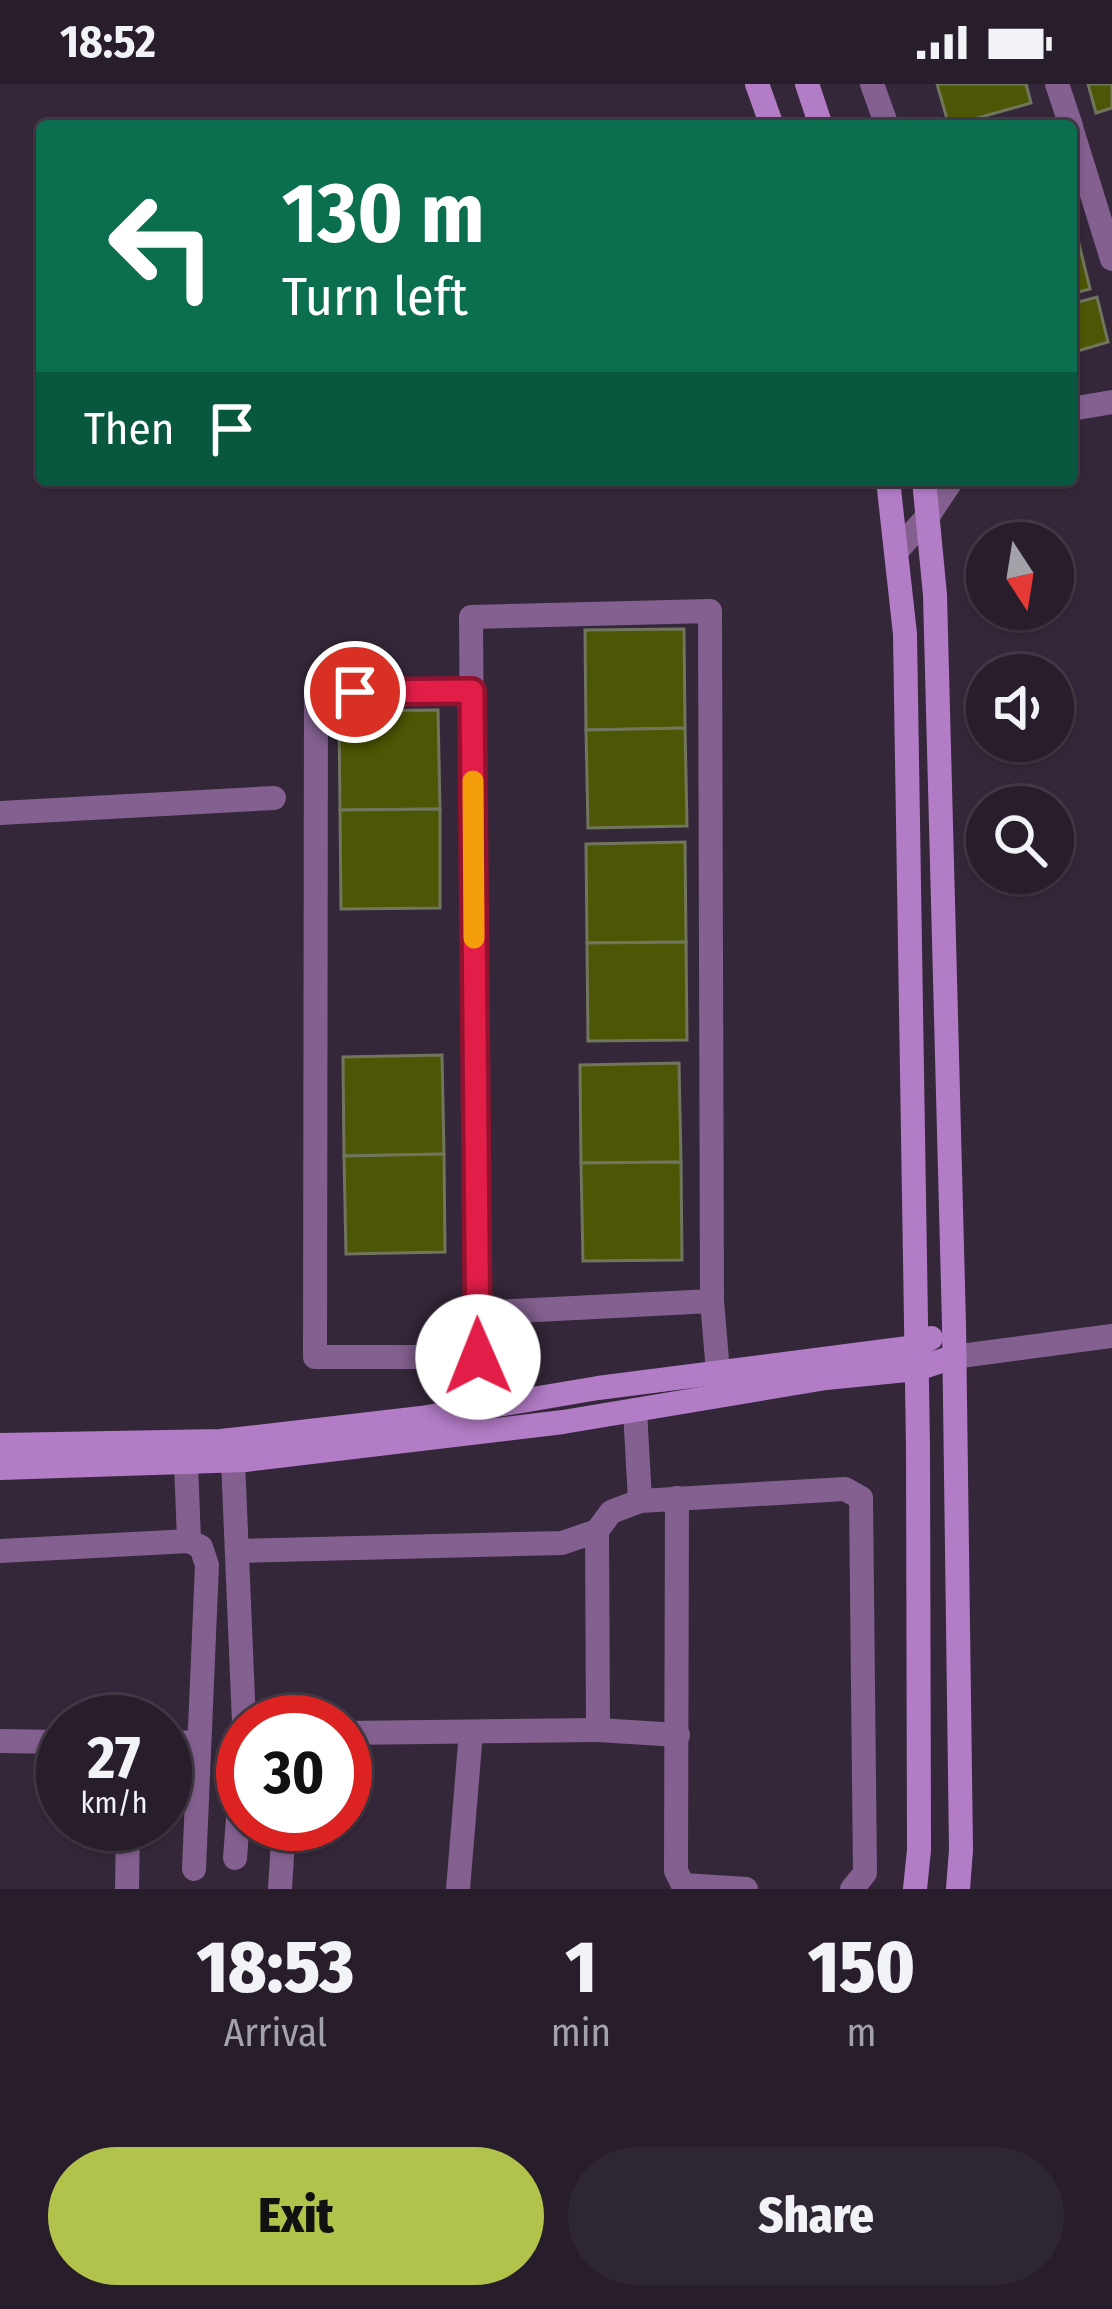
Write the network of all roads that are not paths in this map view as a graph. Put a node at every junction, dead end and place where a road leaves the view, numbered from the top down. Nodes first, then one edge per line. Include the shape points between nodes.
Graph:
1 (757, 84) edge
2 (807, 84) edge
3 (872, 84) edge
4 (1057, 84) edge
5 (770, 120) edge
6 (818, 120) edge
7 (885, 120) edge
8 (1069, 120) edge
9 (1077, 146) edge
10 (1112, 259) edge
11 (1112, 402) edge
12 (1077, 408) edge
13 (888, 486) edge
14 (925, 486) edge
15 (948, 486) edge
16 (928, 516) junction
17 (896, 552) junction
18 (472, 691) junction
19 (274, 798) dead end
20 (0, 813) edge
21 (712, 1301) junction
22 (476, 1313) junction
23 (954, 1324) junction
24 (1112, 1336) edge
25 (478, 1357) junction
26 (953, 1357) junction
27 (917, 1358) junction
28 (718, 1372) junction
29 (598, 1388) junction
30 (478, 1410) junction
31 (635, 1410) junction
32 (602, 1415) junction
33 (0, 1445) edge
34 (233, 1461) junction
35 (186, 1462) junction
36 (0, 1468) edge
37 (677, 1498) junction
38 (640, 1501) junction
39 (597, 1531) junction
40 (190, 1541) junction
41 (0, 1551) edge
42 (238, 1551) junction
43 (243, 1695) edge
44 (598, 1730) junction
45 (372, 1732) edge
46 (471, 1732) junction
47 (678, 1735) junction
48 (0, 1741) edge
49 (36, 1742) edge
50 (192, 1742) edge
51 (199, 1742) junction
52 (128, 1851) edge
53 (236, 1851) edge
54 (282, 1851) edge
55 (235, 1858) dead end
56 (194, 1869) dead end
57 (127, 1889) edge
58 (280, 1889) edge
59 (458, 1889) edge
60 (733, 1889) edge
61 (746, 1889) edge
62 (852, 1889) edge
63 (915, 1889) edge
64 (958, 1889) edge

1 - 5 street
2 - 6 street
3 - 7 street
4 - 8 street
9 - 10 street
11 - 12 street
13 - 17 street
14 - 16 street
15 - 16 street
16 - 17 street
16 - 23 street
17 - 27 street via 906,658
18 - 21 street via 471,617 710,610
18 - 22 street
18 - 25 street via 316,692 315,1357
19 - 20 street
21 - 22 street
21 - 28 street
22 - 25 street
23 - 26 street
23 - 27 street
24 - 26 street
25 - 30 street
26 - 27 street
26 - 64 street
27 - 28 street
27 - 31 street
27 - 63 street
28 - 29 street
29 - 30 street
29 - 32 street
30 - 33 street via 221,1441
31 - 32 street
31 - 38 street
32 - 34 street
34 - 35 street
34 - 42 street
35 - 36 street
35 - 40 street
37 - 38 street
37 - 47 street
37 - 62 street via 830,1488 861,1498 865,1873
38 - 39 street via 611,1512
39 - 42 street via 562,1543
39 - 44 street
40 - 41 street
40 - 51 street via 207,1565
42 - 43 street
44 - 46 street
44 - 47 street
45 - 46 street
46 - 59 street
47 - 60 street via 676,1871 683,1885
48 - 49 street
50 - 51 street
51 - 56 street
52 - 57 street
53 - 55 street
54 - 58 street
60 - 61 street

